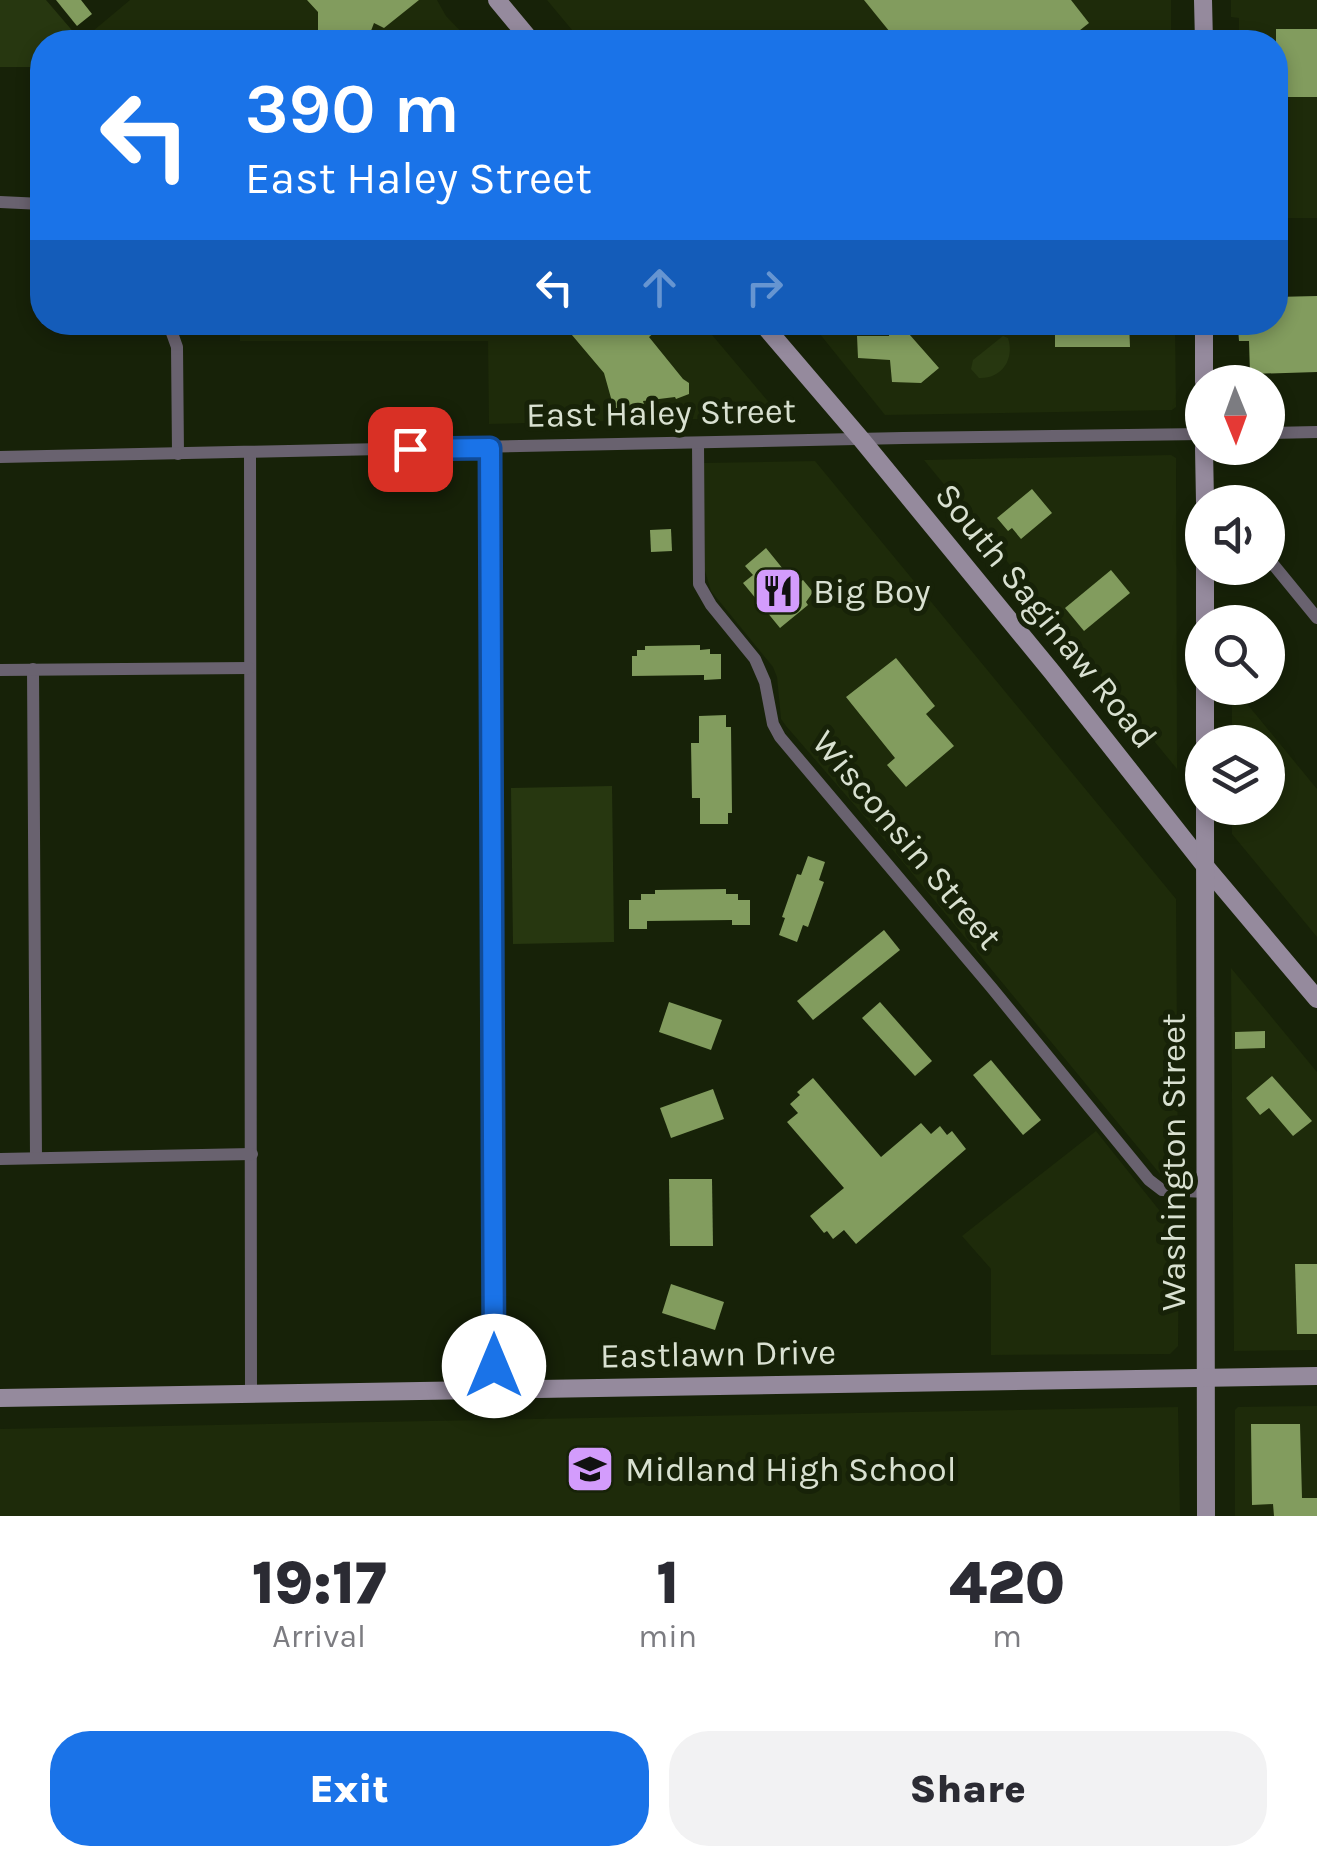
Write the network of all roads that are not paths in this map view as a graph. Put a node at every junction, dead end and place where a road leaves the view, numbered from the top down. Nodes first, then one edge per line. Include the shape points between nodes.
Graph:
1 (497, 0) edge
2 (1203, 0) edge
3 (522, 30) edge
4 (1204, 30) edge
5 (0, 202) edge
6 (30, 203) edge
7 (173, 335) edge
8 (771, 335) edge
9 (1204, 335) edge
10 (1204, 365) edge
11 (1317, 432) edge
12 (1285, 433) edge
13 (1185, 434) edge
14 (861, 439) junction
15 (698, 444) junction
16 (490, 448) junction
17 (250, 453) junction
18 (178, 454) junction
19 (0, 457) edge
20 (1285, 579) edge
21 (1317, 618) edge
22 (249, 668) junction
23 (33, 669) junction
24 (0, 670) edge
25 (1205, 825) edge
26 (1205, 866) junction
27 (1317, 1000) edge
28 (252, 1154) junction
29 (0, 1158) edge
30 (36, 1158) junction
31 (1206, 1192) junction
32 (1317, 1376) edge
33 (1206, 1378) junction
34 (494, 1390) junction
35 (251, 1394) junction
36 (0, 1398) edge
37 (1206, 1516) edge

1 - 3 street
2 - 4 street
5 - 6 street
7 - 18 street
8 - 14 street, South Saginaw Road
9 - 10 street
11 - 12 street
13 - 14 street, East Haley Street
14 - 15 street, East Haley Street
14 - 26 street, South Saginaw Road
15 - 16 street, East Haley Street
15 - 31 street, Wisconsin Street via 699,584 755,659 780,737 1149,1180 1162,1190
16 - 17 street, East Haley Street
16 - 34 street
17 - 18 street, East Haley Street
17 - 22 street
18 - 19 street, East Haley Street
20 - 21 street
22 - 23 street
22 - 28 street
23 - 24 street
23 - 30 street
25 - 26 street, Washington Street
26 - 27 street, South Saginaw Road
26 - 31 street, Washington Street
28 - 30 street
28 - 35 street
29 - 30 street
31 - 33 street, Washington Street
32 - 33 street, Eastlawn Drive
33 - 34 street, Eastlawn Drive
33 - 37 street, Washington Street
34 - 35 street, Eastlawn Drive
35 - 36 street, Eastlawn Drive

